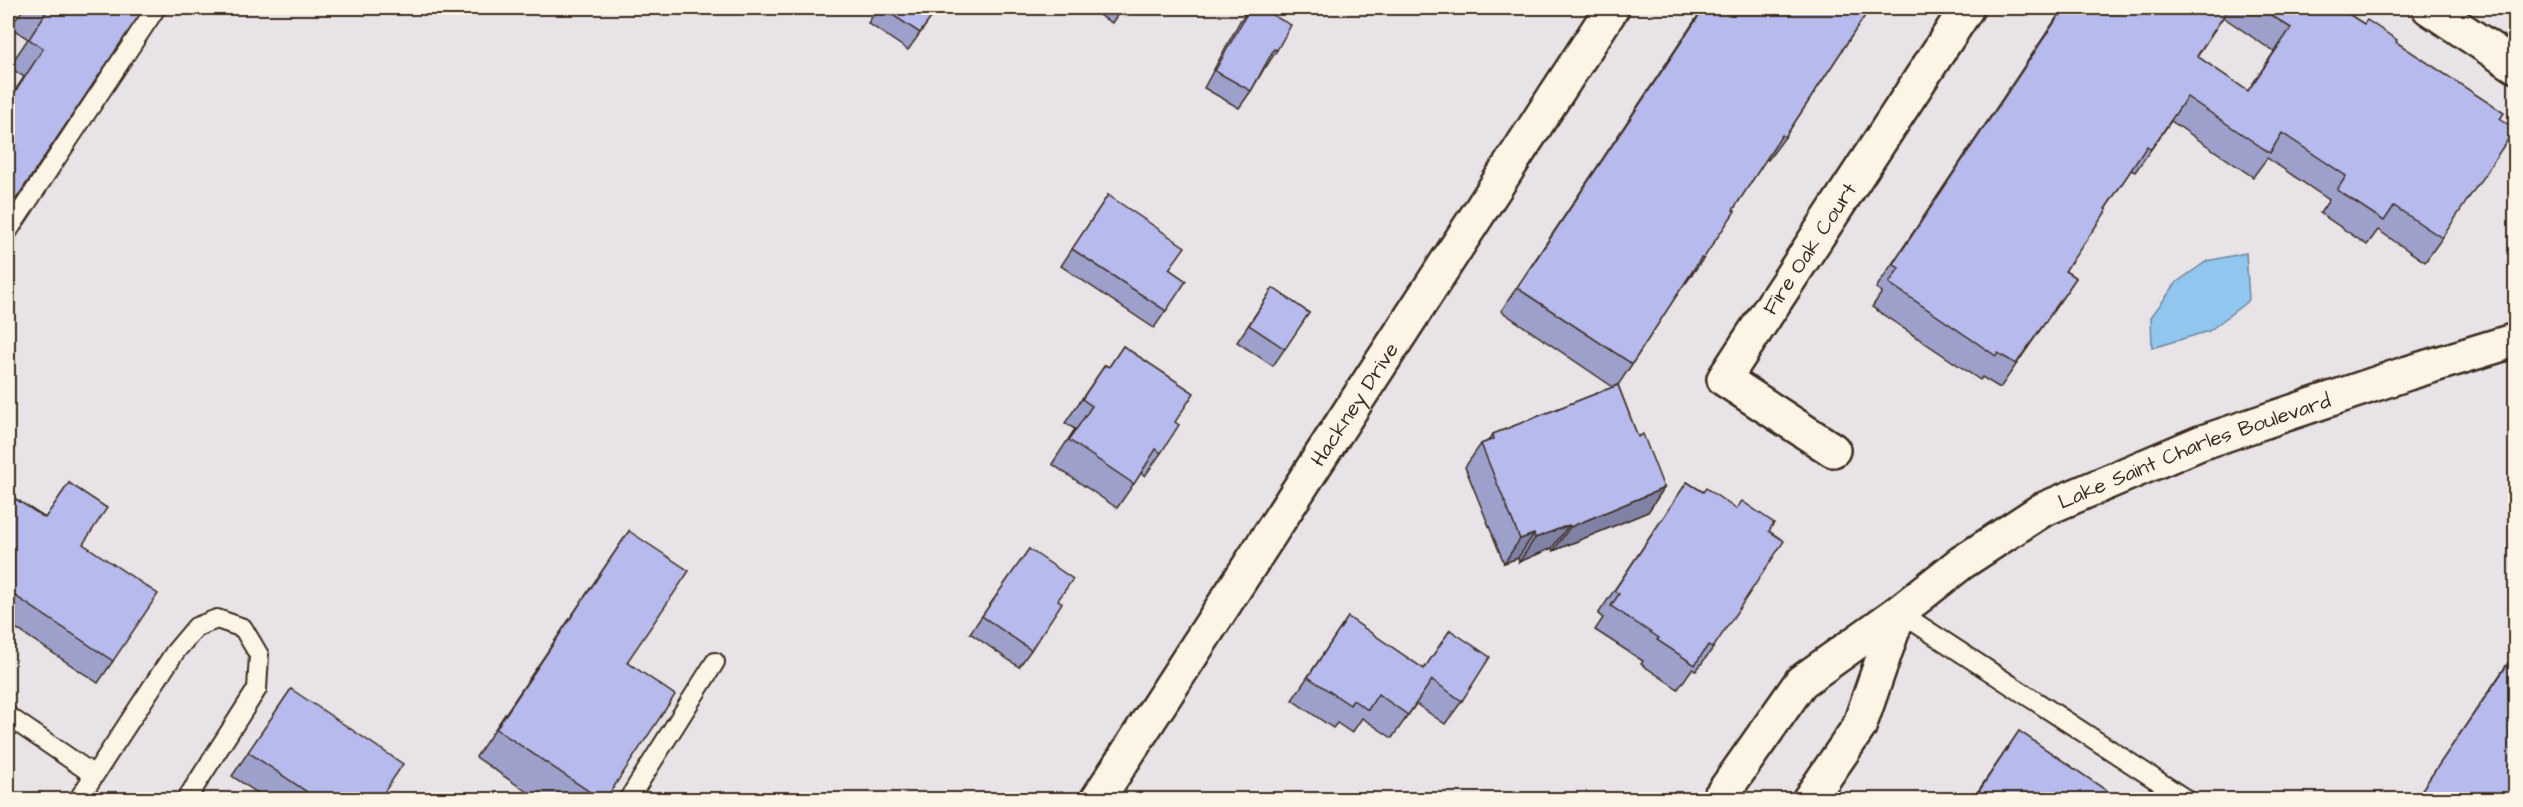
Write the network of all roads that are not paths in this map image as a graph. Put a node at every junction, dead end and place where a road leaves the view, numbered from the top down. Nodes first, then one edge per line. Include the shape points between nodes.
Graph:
1 (14, 8) edge
2 (156, 8) edge
3 (1612, 8) edge
4 (1967, 8) edge
5 (2429, 8) edge
6 (8, 16) edge
7 (2516, 66) edge
8 (8, 231) edge
9 (2516, 340) edge
10 (1833, 450) dead end
11 (1899, 612) junction
12 (715, 662) dead end
13 (8, 716) edge
14 (94, 775) junction
15 (1102, 792) edge
16 (78, 800) edge
17 (186, 800) edge
18 (628, 800) edge
19 (1718, 800) edge
20 (1809, 800) edge
21 (2187, 800) edge

1 - 6 lane
2 - 8 lane
3 - 15 street, Hackney Drive
4 - 10 street, Fire Oak Court via 1724,379
5 - 7 street
9 - 11 street, Lake Saint Charles Boulevard via 2200,443 2042,510 1961,563
11 - 19 street, Lake Saint Charles Boulevard via 1801,682
11 - 20 street via 1859,727
11 - 21 lane
12 - 18 lane
13 - 14 lane
14 - 16 lane
14 - 17 lane via 175,652 196,627 217,619 243,628 259,655 257,689

